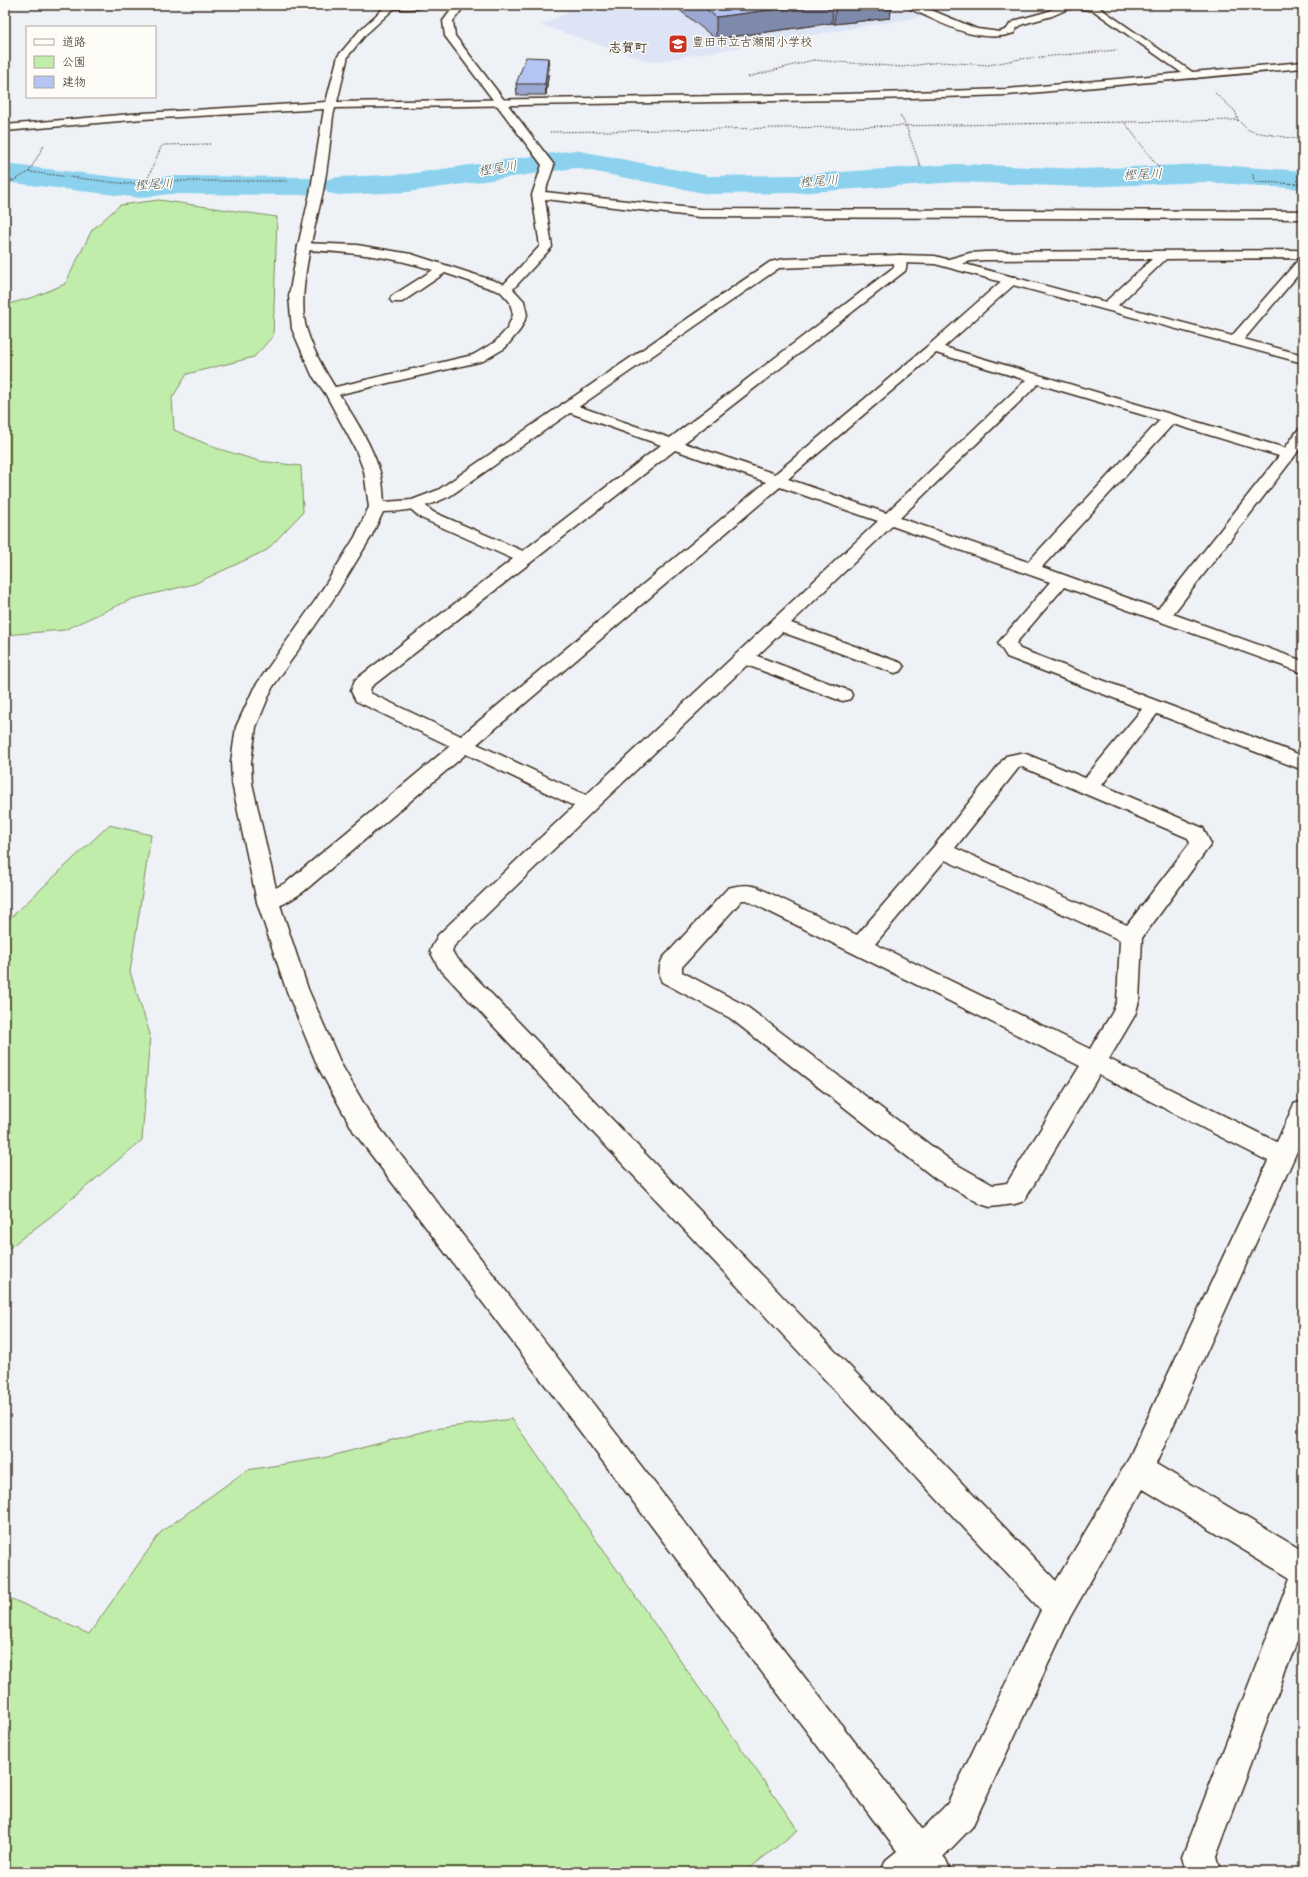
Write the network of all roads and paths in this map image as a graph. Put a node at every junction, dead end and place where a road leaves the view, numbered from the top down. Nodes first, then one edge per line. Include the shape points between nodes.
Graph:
1 (392, 5) edge
2 (422, 5) edge
3 (457, 5) edge
4 (911, 5) edge
5 (1150, 46) junction
6 (1303, 65) edge
7 (1193, 76) junction
8 (892, 96) junction
9 (740, 99) junction
10 (499, 103) junction
11 (332, 105) junction
12 (1238, 120) junction
13 (1125, 123) junction
14 (51, 124) junction
15 (906, 126) junction
16 (5, 128) edge
17 (522, 132) junction
18 (1303, 140) edge
19 (210, 144) dead end
20 (921, 168) dead end
21 (1159, 168) dead end
22 (29, 172) junction
23 (1253, 174) dead end
24 (5, 179) edge
25 (14, 180) junction
26 (288, 181) dead end
27 (146, 183) junction
28 (1303, 184) edge
29 (5, 185) edge
30 (538, 195) junction
31 (1303, 215) edge
32 (304, 246) junction
33 (1303, 254) edge
34 (1163, 255) junction
35 (900, 260) junction
36 (1303, 261) edge
37 (950, 263) junction
38 (442, 269) junction
39 (1011, 280) junction
40 (506, 289) junction
41 (397, 299) dead end
42 (1108, 306) junction
43 (1235, 341) junction
44 (934, 348) junction
45 (1303, 359) edge
46 (1035, 379) junction
47 (332, 392) junction
48 (567, 407) junction
49 (1169, 419) junction
50 (1303, 433) edge
51 (673, 444) junction
52 (1289, 454) junction
53 (778, 480) junction
54 (414, 505) junction
55 (378, 507) junction
56 (888, 520) junction
57 (525, 558) junction
58 (1031, 569) junction
59 (1060, 580) junction
60 (1162, 616) junction
61 (779, 625) junction
62 (745, 658) junction
63 (1302, 665) edge
64 (895, 667) dead end
65 (842, 695) dead end
66 (1153, 707) junction
67 (465, 745) junction
68 (1303, 763) edge
69 (1088, 788) junction
70 (588, 804) junction
71 (942, 850) junction
72 (268, 902) junction
73 (1131, 936) junction
74 (860, 946) junction
75 (1095, 1062) junction
76 (1303, 1111) edge
77 (1282, 1156) junction
78 (1138, 1470) junction
79 (1303, 1568) edge
80 (1303, 1584) edge
81 (1059, 1606) junction
82 (918, 1866) edge
83 (1203, 1872) edge

1 - 2 street
1 - 11 street via 363,32 343,56
3 - 10 street via 457,9 447,22 450,36
4 - 5 street via 976,33 994,35 1011,32 1013,26 1020,22 1066,6 1090,7 1097,9
5 - 7 street
5 - 9 path via 985,65 940,62 902,67 808,61 743,79
6 - 7 street
7 - 8 street via 1007,92
7 - 12 path via 1202,80 1235,111
8 - 9 street
8 - 15 path
9 - 10 street
10 - 11 street
10 - 17 street
11 - 14 street
11 - 32 street
12 - 13 path
12 - 18 path via 1254,132
13 - 15 path
13 - 21 path
14 - 16 street
14 - 22 path via 51,132
15 - 17 path
15 - 20 path
17 - 30 street via 546,162
19 - 27 path via 164,145
22 - 25 path
22 - 27 path via 115,183
23 - 28 path via 1254,182
24 - 25 path
25 - 29 path
26 - 27 path
30 - 31 street via 700,213
30 - 40 street via 546,247
32 - 38 street via 356,249 411,258
32 - 47 street via 296,296 299,329 319,375
33 - 34 street
34 - 37 street via 985,256
34 - 42 street
35 - 37 street via 935,260
35 - 48 street via 774,264
35 - 51 street via 900,268
36 - 43 street
37 - 39 street
38 - 40 street
38 - 41 street
39 - 42 street
39 - 44 street
40 - 47 street via 517,301 520,315 513,330 500,345 478,358
42 - 43 street
43 - 45 street
44 - 46 street
44 - 53 street
46 - 49 street
46 - 56 street
47 - 55 street via 364,450 372,471
48 - 51 street
48 - 54 street via 444,493
49 - 52 street
49 - 58 street
50 - 52 street
51 - 53 street
51 - 57 street
52 - 60 street
53 - 56 street
53 - 67 street
54 - 55 street via 401,508
54 - 57 street via 427,515
55 - 72 street via 363,537 325,598 263,688 246,727 241,762 242,783
56 - 58 street
56 - 61 street
57 - 67 street via 362,684 360,691 363,697
58 - 59 street
59 - 60 street
59 - 66 street via 1007,643 1009,648 1013,653
60 - 63 street
61 - 62 street
61 - 64 street
62 - 65 street
62 - 70 street
66 - 68 street
66 - 69 street
67 - 70 street
67 - 72 street via 295,887
69 - 71 street via 1026,760 1013,761
69 - 73 street via 1196,833 1200,838 1201,844
70 - 81 street via 446,941 441,951 447,962
71 - 73 street
71 - 74 street
72 - 82 street via 297,989 330,1067 363,1125
73 - 75 street via 1128,1001 1123,1015
74 - 75 street
74 - 75 street via 749,892 736,893 671,964 670,976 738,1012 945,1171 990,1196 1015,1193
75 - 77 street
76 - 77 street
77 - 78 street
78 - 79 street
78 - 81 street
80 - 83 street via 1199,1857
81 - 82 street via 960,1815

